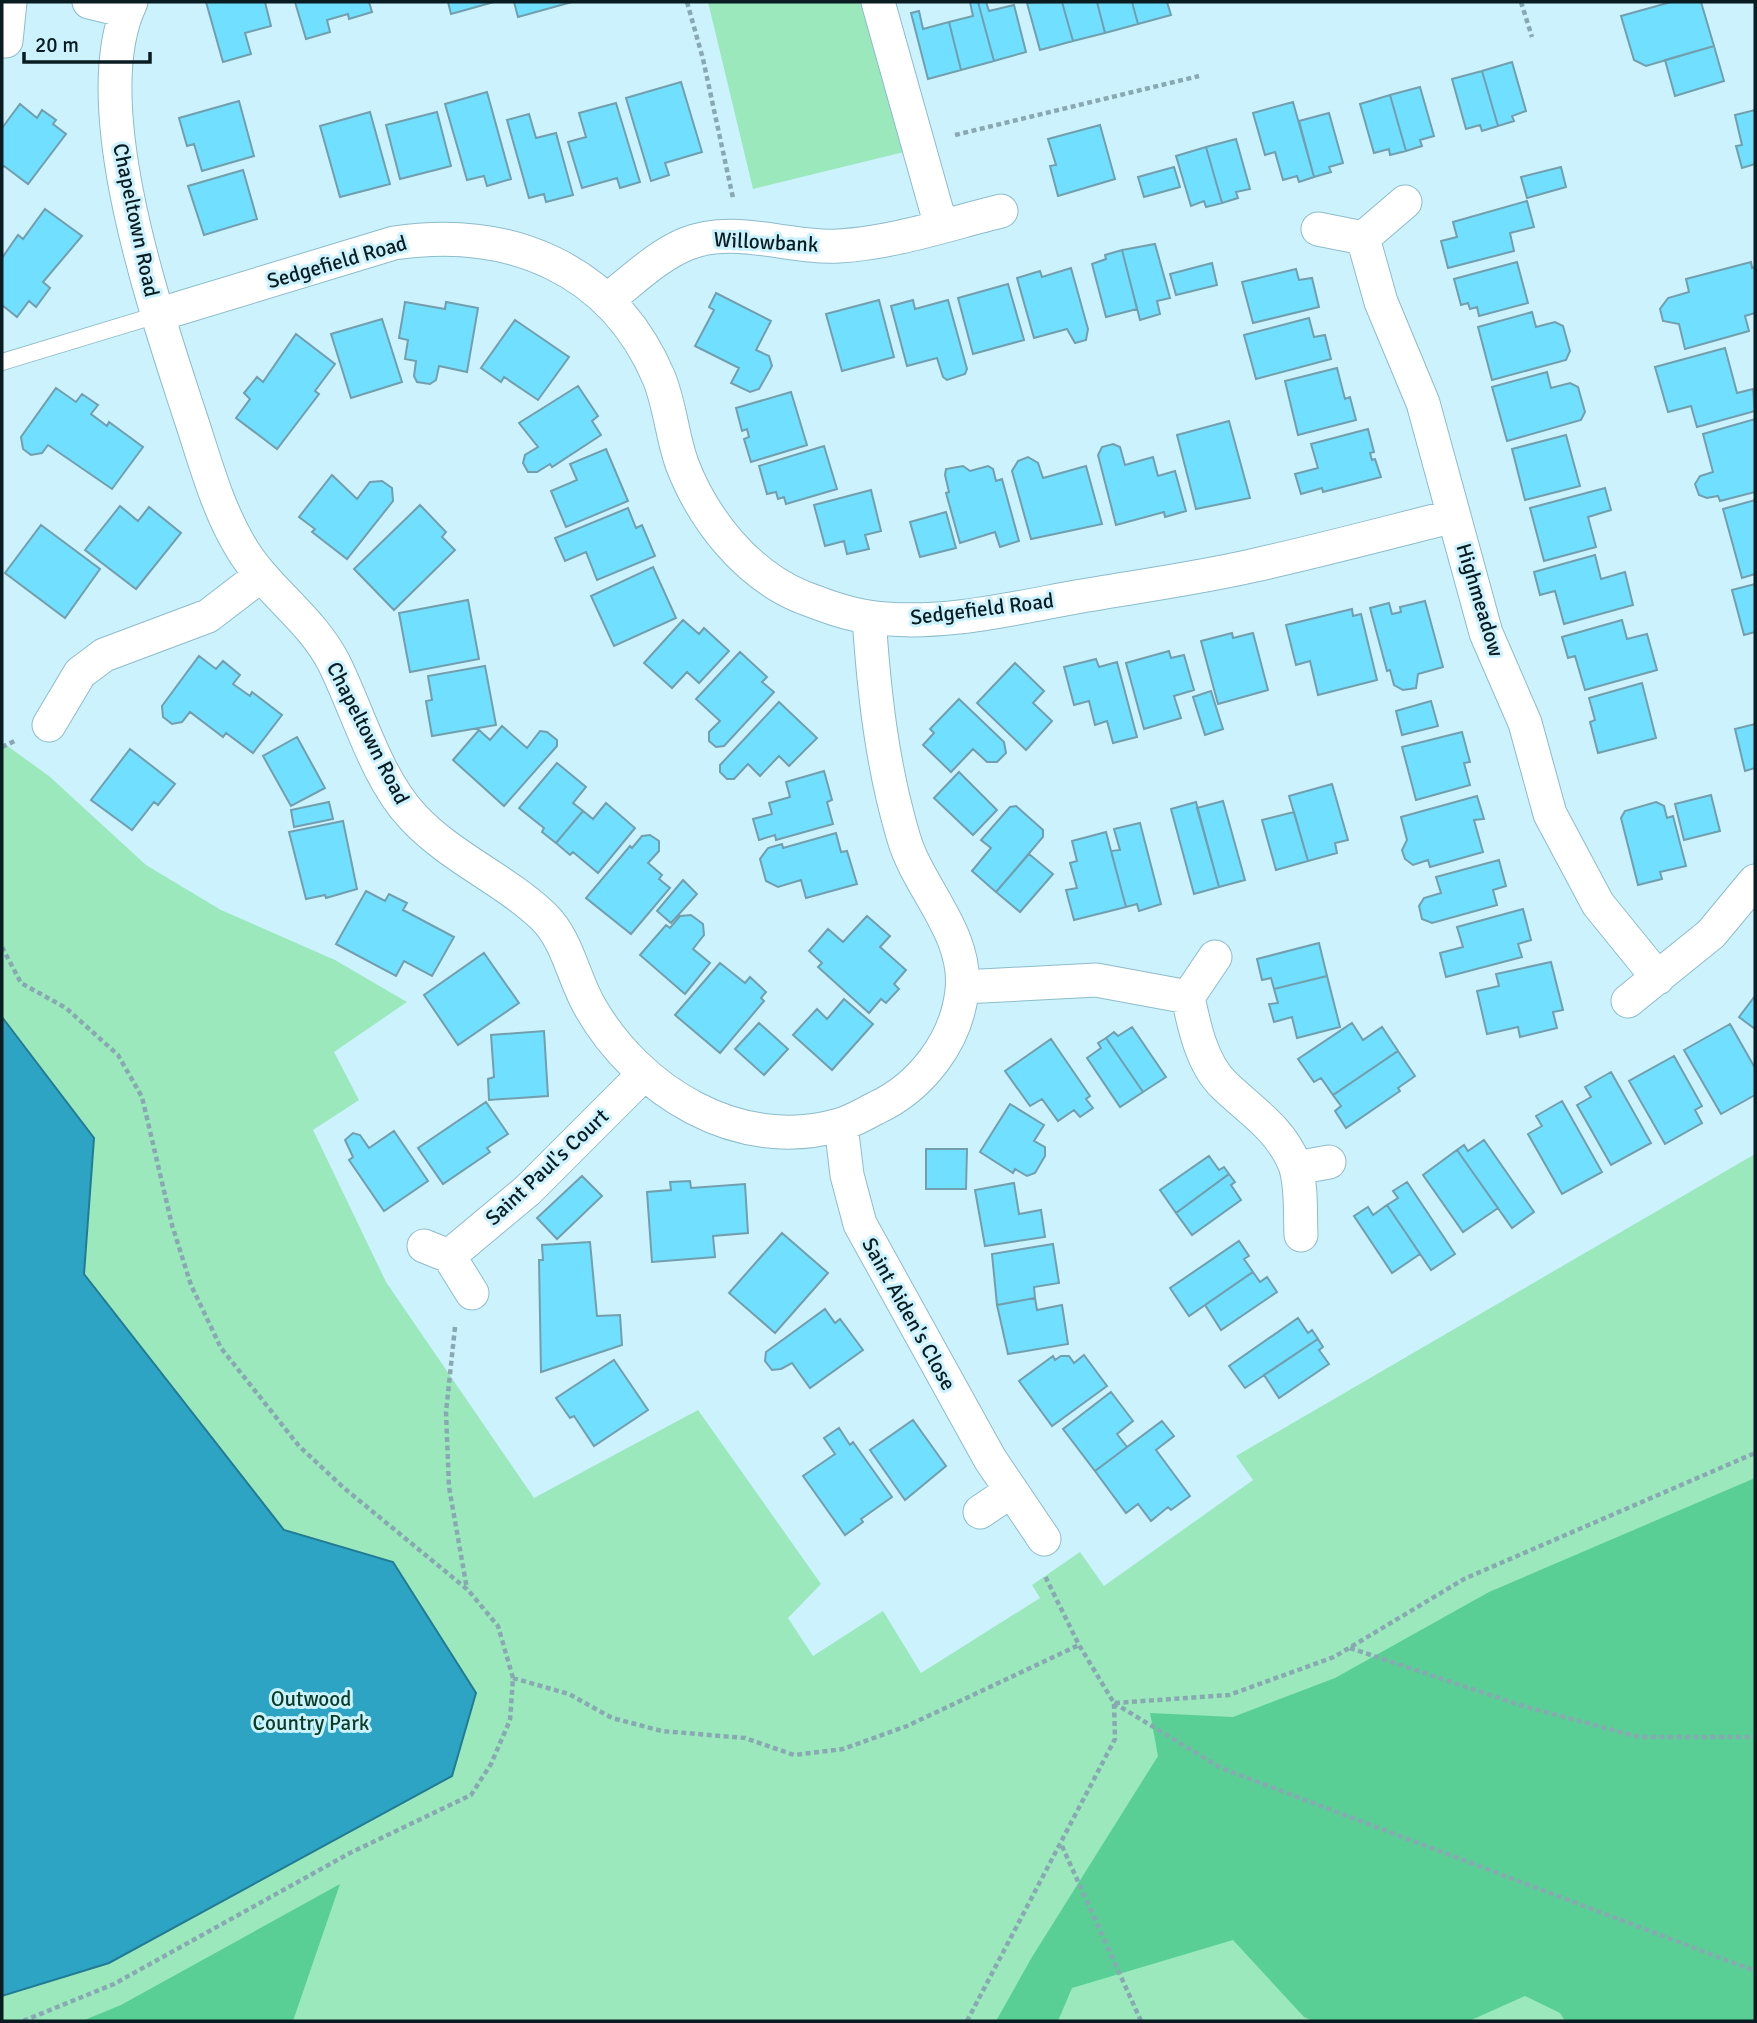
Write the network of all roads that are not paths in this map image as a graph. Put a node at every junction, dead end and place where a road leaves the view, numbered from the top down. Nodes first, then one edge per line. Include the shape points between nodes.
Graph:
1 (10, 2) edge
2 (89, 2) edge
3 (878, 2) edge
4 (129, 6) edge
5 (6, 41) dead end
6 (1405, 202) dead end
7 (1001, 211) dead end
8 (941, 226) junction
9 (1318, 229) dead end
10 (1363, 238) junction
11 (607, 300) junction
12 (157, 315) junction
13 (2, 362) edge
14 (1454, 516) junction
15 (261, 576) junction
16 (869, 617) junction
17 (48, 725) dead end
18 (1755, 881) edge
19 (1215, 957) dead end
20 (1658, 978) junction
21 (963, 987) junction
22 (1188, 997) junction
23 (1628, 1001) dead end
24 (643, 1075) junction
25 (841, 1125) junction
26 (1329, 1162) dead end
27 (1296, 1168) junction
28 (1301, 1234) dead end
29 (472, 1293) road end
30 (1011, 1491) junction
31 (980, 1512) dead end
32 (1044, 1539) road end

1 - 5 street
2 - 4 street, Chapeltown Road
3 - 8 street
4 - 12 street, Chapeltown Road via 118,42 115,121
6 - 10 street
7 - 8 street, Willowbank
8 - 11 street, Willowbank via 869,244 835,246 707,237 684,245
9 - 10 street
10 - 14 street, Highmeadow via 1381,302 1423,403
11 - 12 street, Sedgefield Road via 574,273 541,256 504,244 431,238 394,243
11 - 16 street, Sedgefield Road via 639,341 660,379 682,464 729,544 763,575 799,595
12 - 13 lane
12 - 15 street, Chapeltown Road via 214,488 237,542
14 - 16 street, Sedgefield Road via 1249,567 1017,608 957,617
14 - 20 street, Highmeadow via 1486,633 1525,723 1550,814 1598,904
15 - 17 street via 219,610 68,666
15 - 24 street, Chapeltown Road via 320,639 391,788 410,815 545,918 562,943 590,1006
16 - 21 street, Chapeltown Road via 874,704 904,842 950,930
18 - 20 street via 1711,934
19 - 22 street
20 - 23 street
21 - 22 street via 1096,980
21 - 25 street, Chapeltown Road via 952,1030 927,1071 894,1100
22 - 27 street via 1208,1060 1222,1084 1277,1133
24 - 25 street, Chapeltown Road via 703,1114 731,1122 802,1132
24 - 29 street, Saint Paul's Court via 528,1190 437,1251
25 - 30 street, Saint Aiden's Close via 860,1224
26 - 27 street
27 - 28 street
30 - 31 street
30 - 32 street, Saint Aiden's Close

